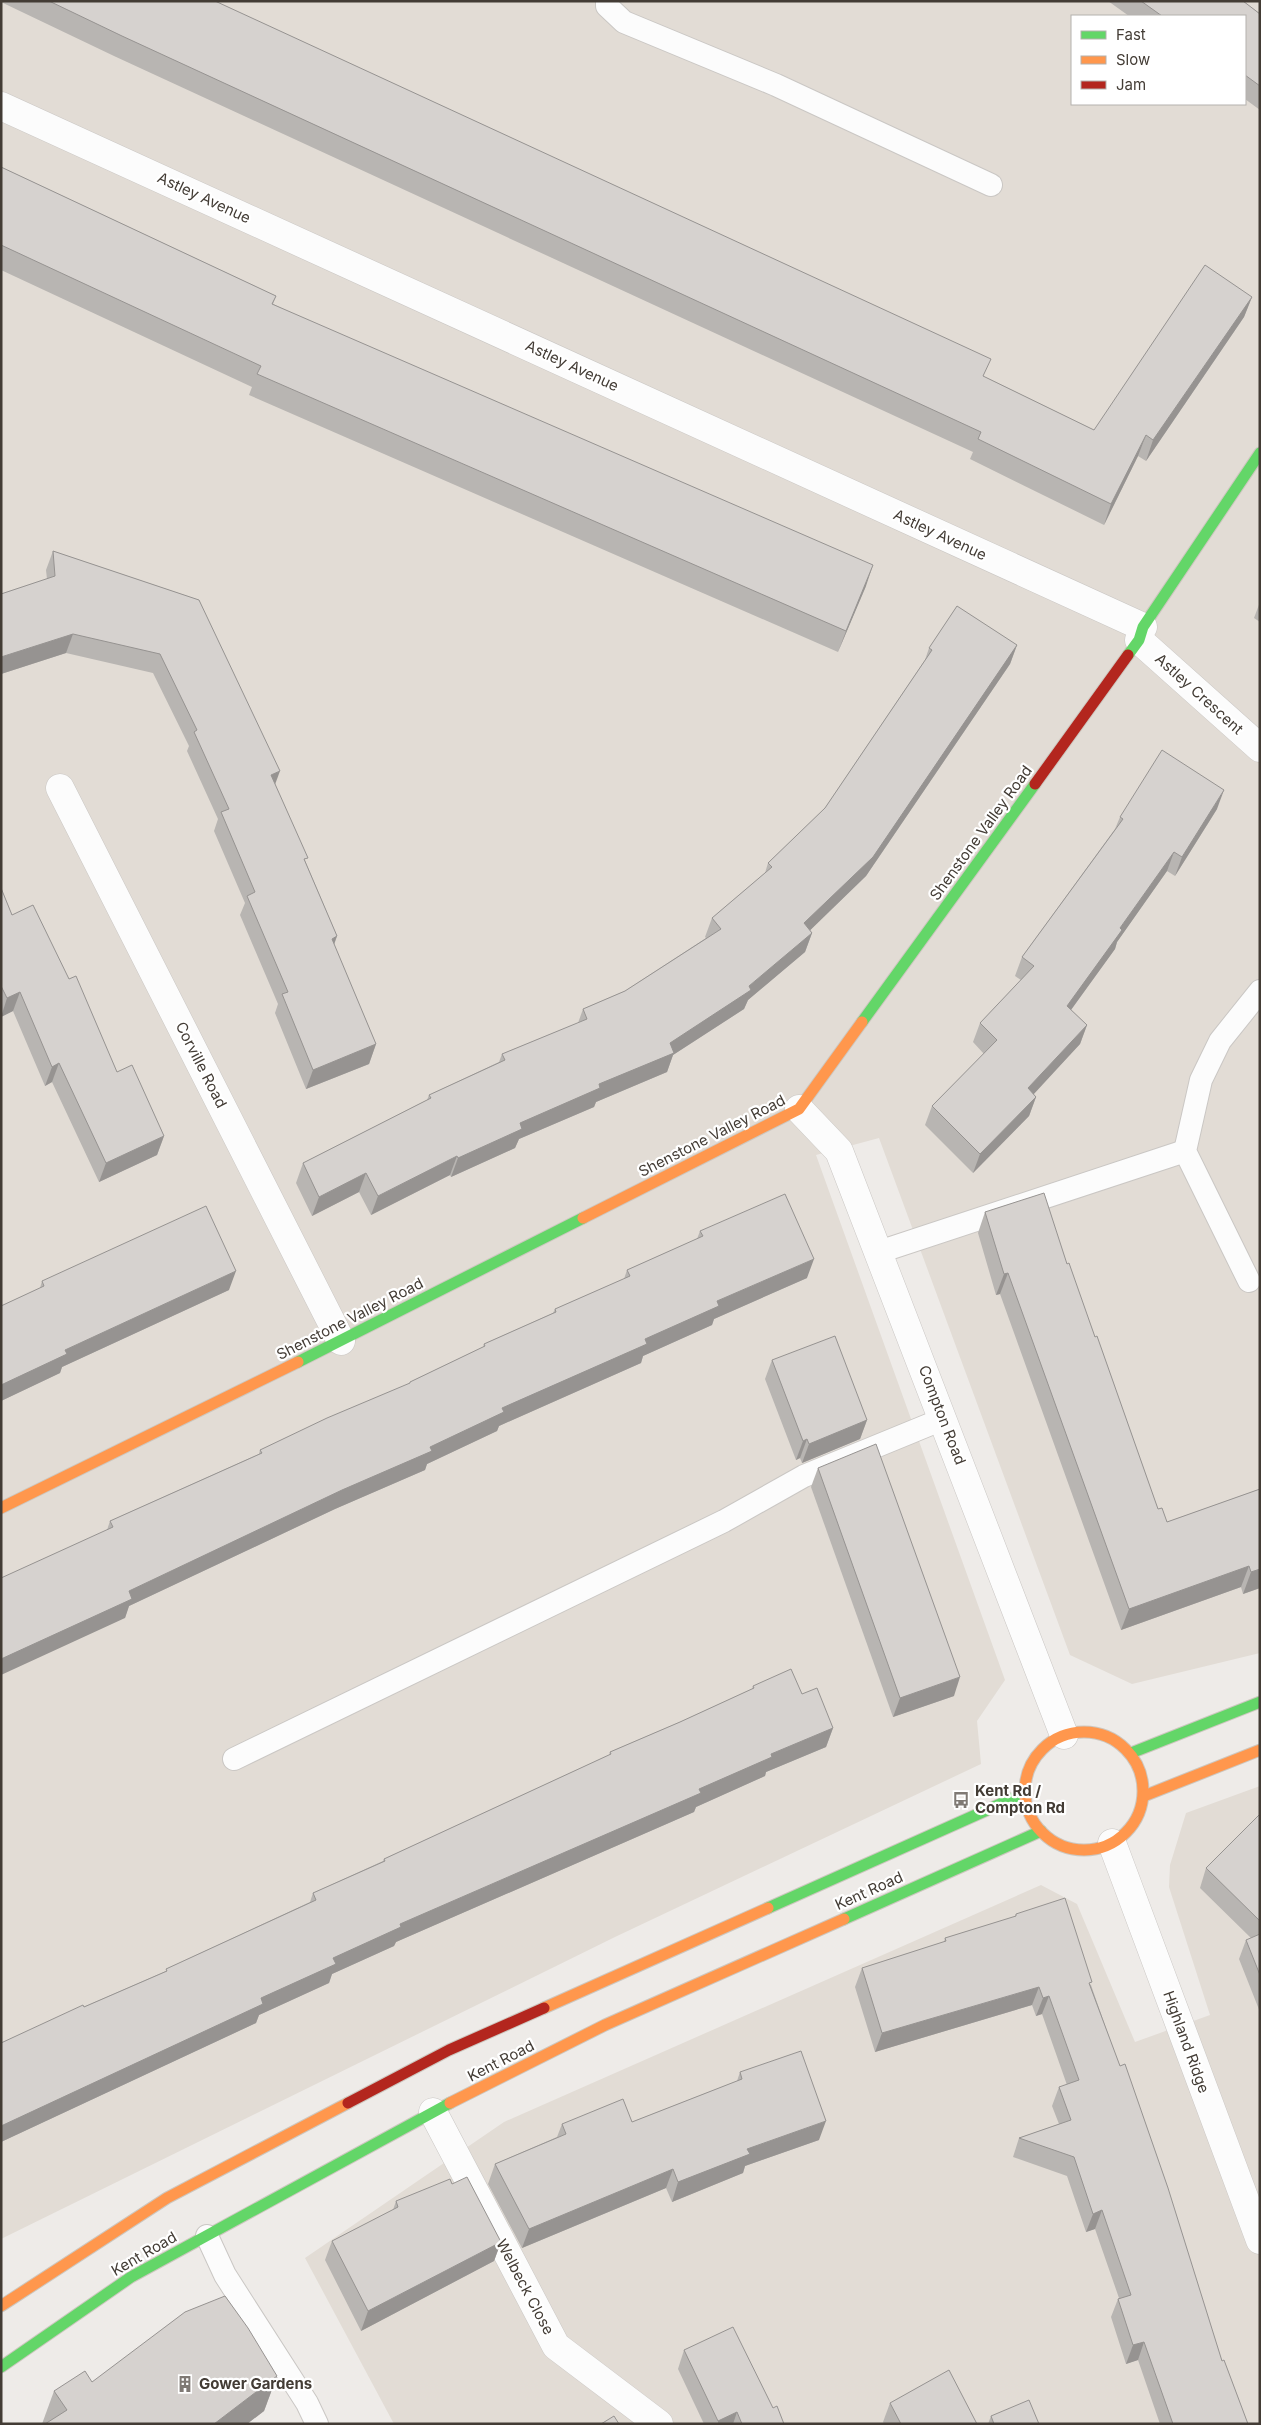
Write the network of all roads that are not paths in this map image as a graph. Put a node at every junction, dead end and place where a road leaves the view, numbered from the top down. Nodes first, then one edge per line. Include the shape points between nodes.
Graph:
1 (607, 1) edge
2 (1, 106) edge
3 (991, 185) dead end
4 (1260, 453) edge
5 (1141, 633) junction
6 (1260, 748) edge
7 (60, 788) dead end
8 (1260, 991) edge
9 (798, 1109) junction
10 (1185, 1151) junction
11 (879, 1252) junction
12 (1249, 1280) dead end
13 (341, 1341) junction
14 (943, 1419) junction
15 (1, 1508) edge
16 (1260, 1702) edge
17 (1064, 1735) junction
18 (1260, 1750) edge
19 (1131, 1753) junction
20 (234, 1759) dead end
21 (1025, 1793) junction
22 (1144, 1796) junction
23 (1040, 1830) junction
24 (1112, 1843) junction
25 (433, 2112) junction
26 (207, 2236) junction
27 (1260, 2240) edge
28 (1, 2306) edge
29 (1, 2367) edge
30 (317, 2424) edge
31 (660, 2424) edge

1 - 3 lane via 624,22 776,85
2 - 5 street, Astley Avenue
4 - 5 main road, Shenstone Valley Road
5 - 6 street, Astley Crescent
5 - 9 main road, Shenstone Valley Road
7 - 13 street, Corville Road
8 - 10 lane via 1220,1041 1200,1080
9 - 11 street, Compton Road via 839,1151
9 - 13 main road, Shenstone Valley Road
10 - 11 lane
10 - 12 lane
11 - 14 street, Compton Road
13 - 15 main road, Shenstone Valley Road
14 - 17 street, Compton Road
14 - 20 lane via 804,1476 724,1521
16 - 19 main road
17 - 19 main road via 1088,1731 1112,1738
17 - 21 main road via 1038,1755 1029,1769
18 - 22 main road
19 - 22 main road via 1141,1773
21 - 23 main road via 1029,1813
21 - 28 main road, Kent Road via 449,2050 167,2198
22 - 24 main road via 1134,1824
23 - 24 main road via 1056,1843 1074,1849 1094,1849
23 - 25 main road, Kent Road via 605,2025
24 - 27 street, Highland Ridge
25 - 26 main road, Kent Road
25 - 31 street, Welbeck Close via 556,2346
26 - 29 main road, Kent Road via 131,2277
26 - 30 lane via 226,2275 308,2402

